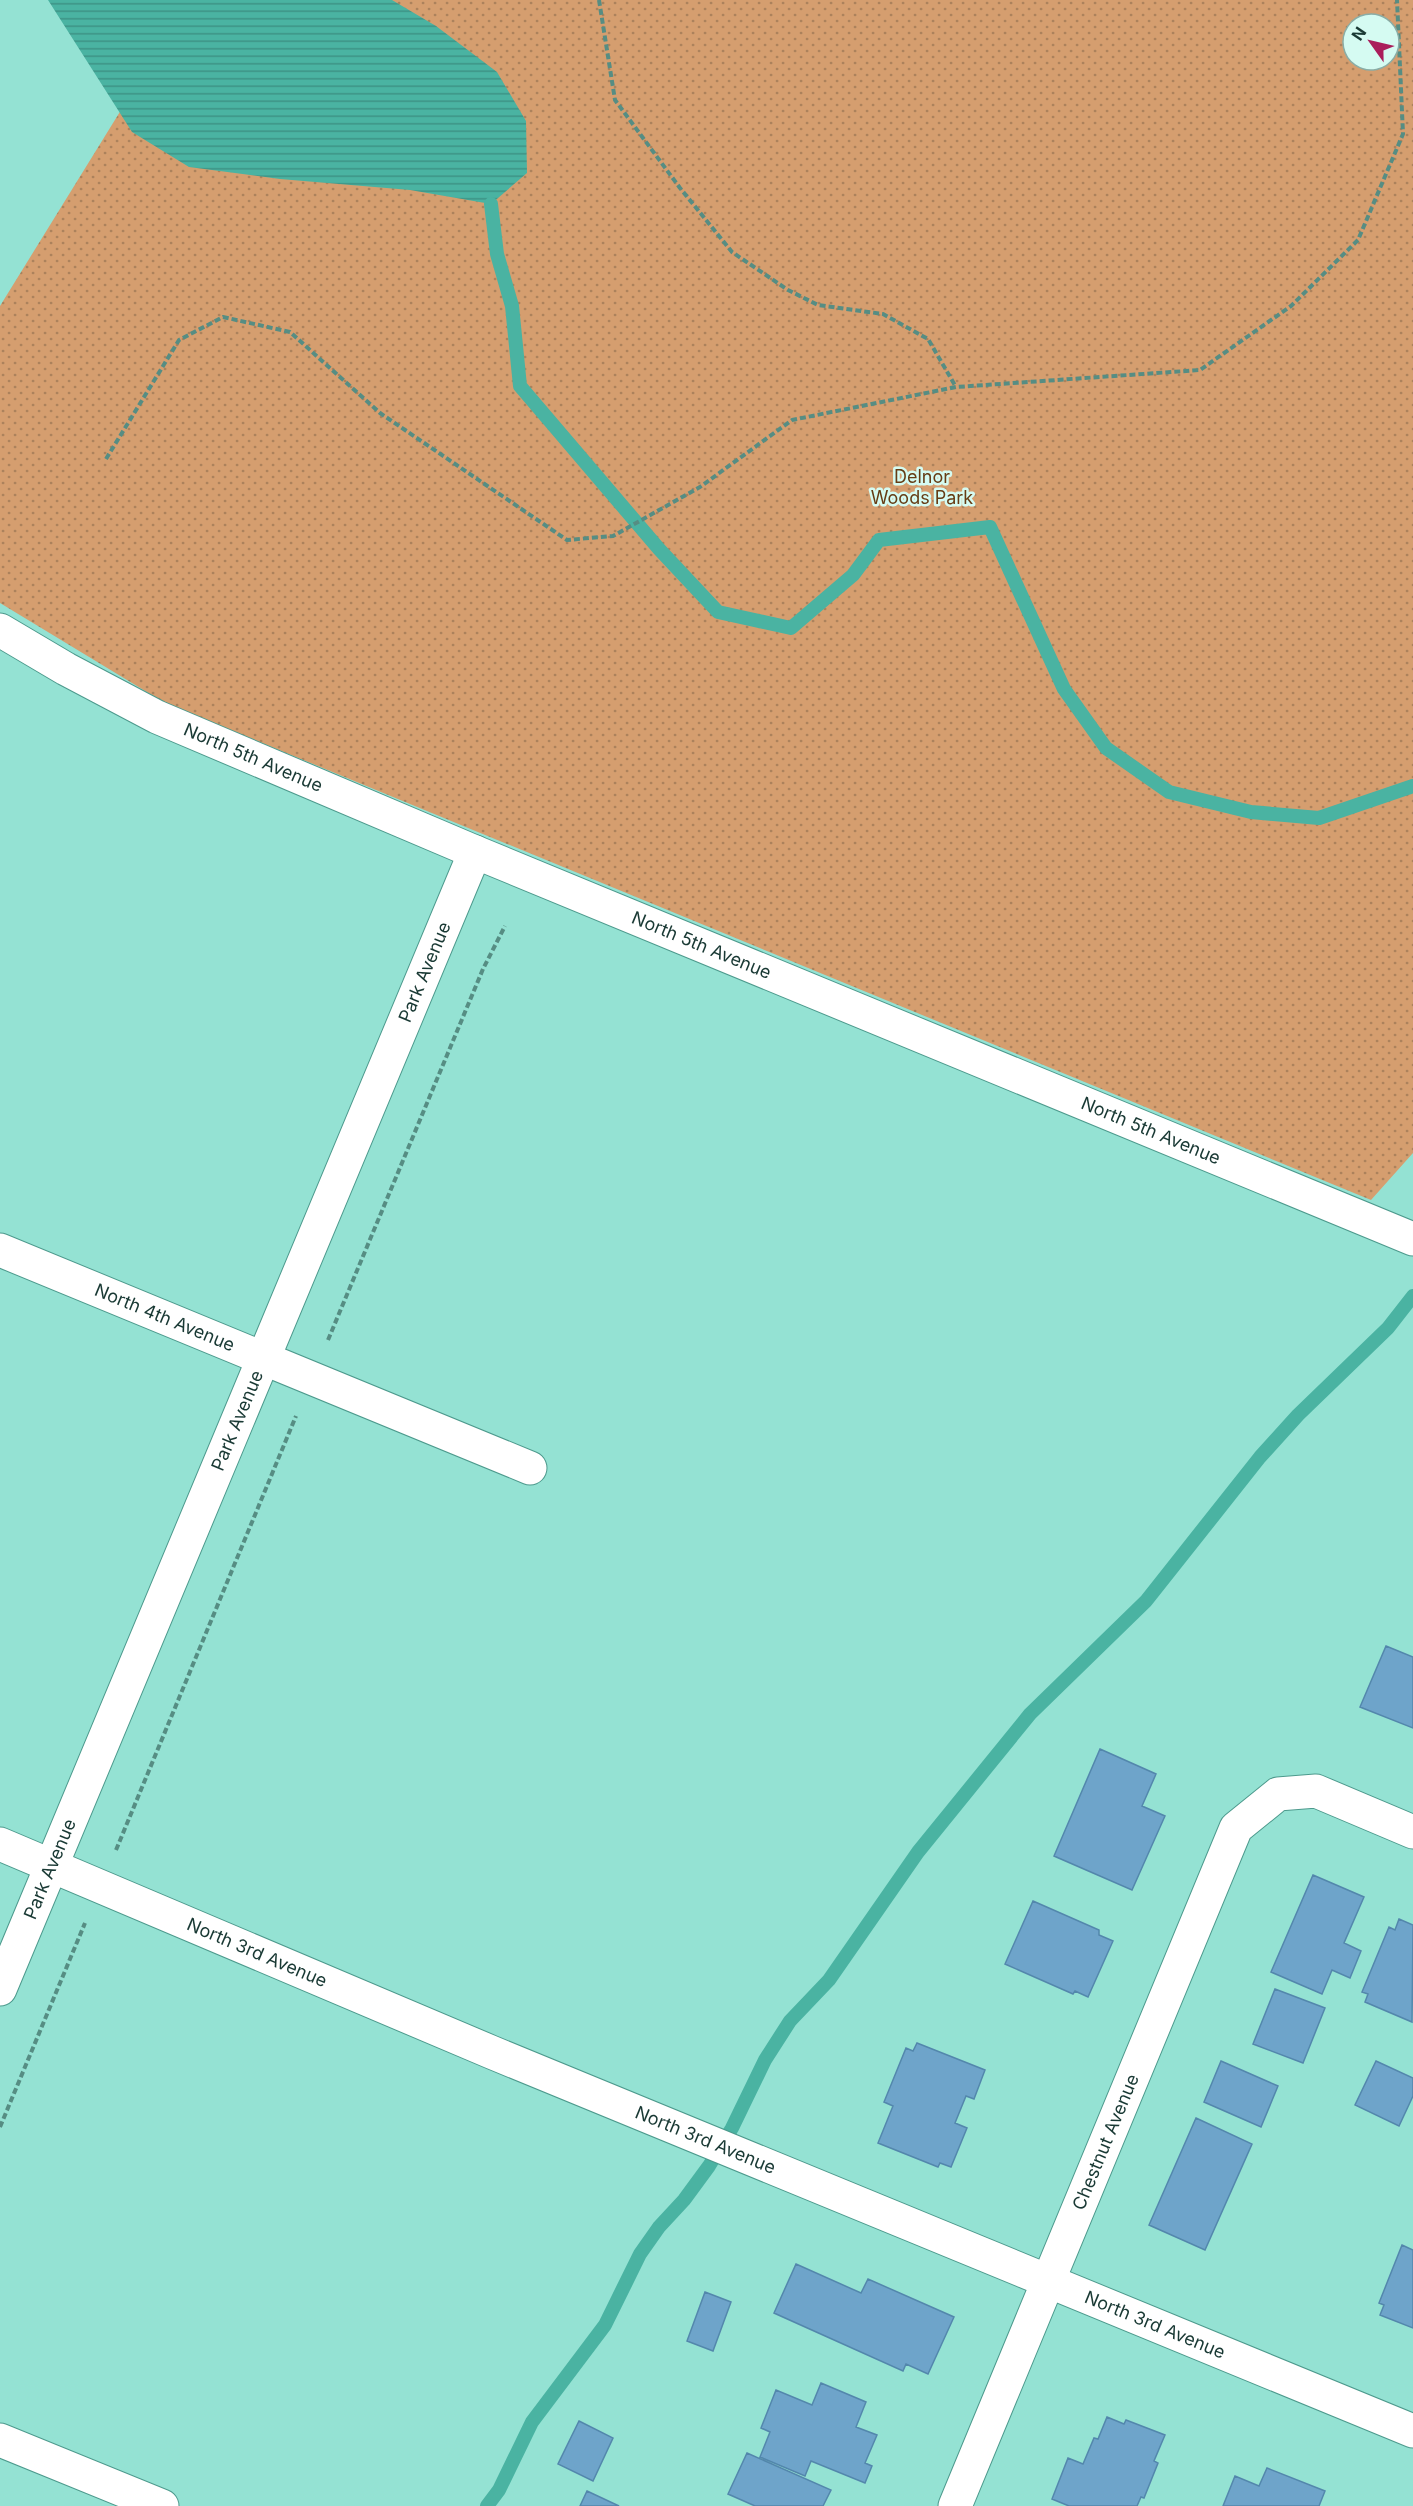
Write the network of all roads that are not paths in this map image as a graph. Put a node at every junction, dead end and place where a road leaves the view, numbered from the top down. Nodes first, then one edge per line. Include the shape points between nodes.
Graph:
1 (0, 630) edge
2 (475, 852) junction
3 (1413, 1239) edge
4 (0, 1250) edge
5 (263, 1360) junction
6 (530, 1468) dead end
7 (1413, 1832) edge
8 (0, 1844) edge
9 (52, 1866) junction
10 (0, 1989) edge
11 (1049, 2281) junction
12 (1413, 2431) edge
13 (0, 2440) edge
14 (162, 2506) edge
15 (955, 2506) edge

1 - 2 street, North 5th Avenue via 157,717
2 - 3 street, North 5th Avenue
2 - 5 street, Park Avenue
4 - 5 street, North 4th Avenue
5 - 6 street, North 4th Avenue
5 - 9 street, Park Avenue
7 - 11 street, Chestnut Avenue via 1316,1791 1278,1794 1236,1828
8 - 9 street, North 3rd Avenue
9 - 10 street, Park Avenue
9 - 11 street, North 3rd Avenue via 491,2052
11 - 12 street, North 3rd Avenue
11 - 15 street, Chestnut Avenue
13 - 14 street

